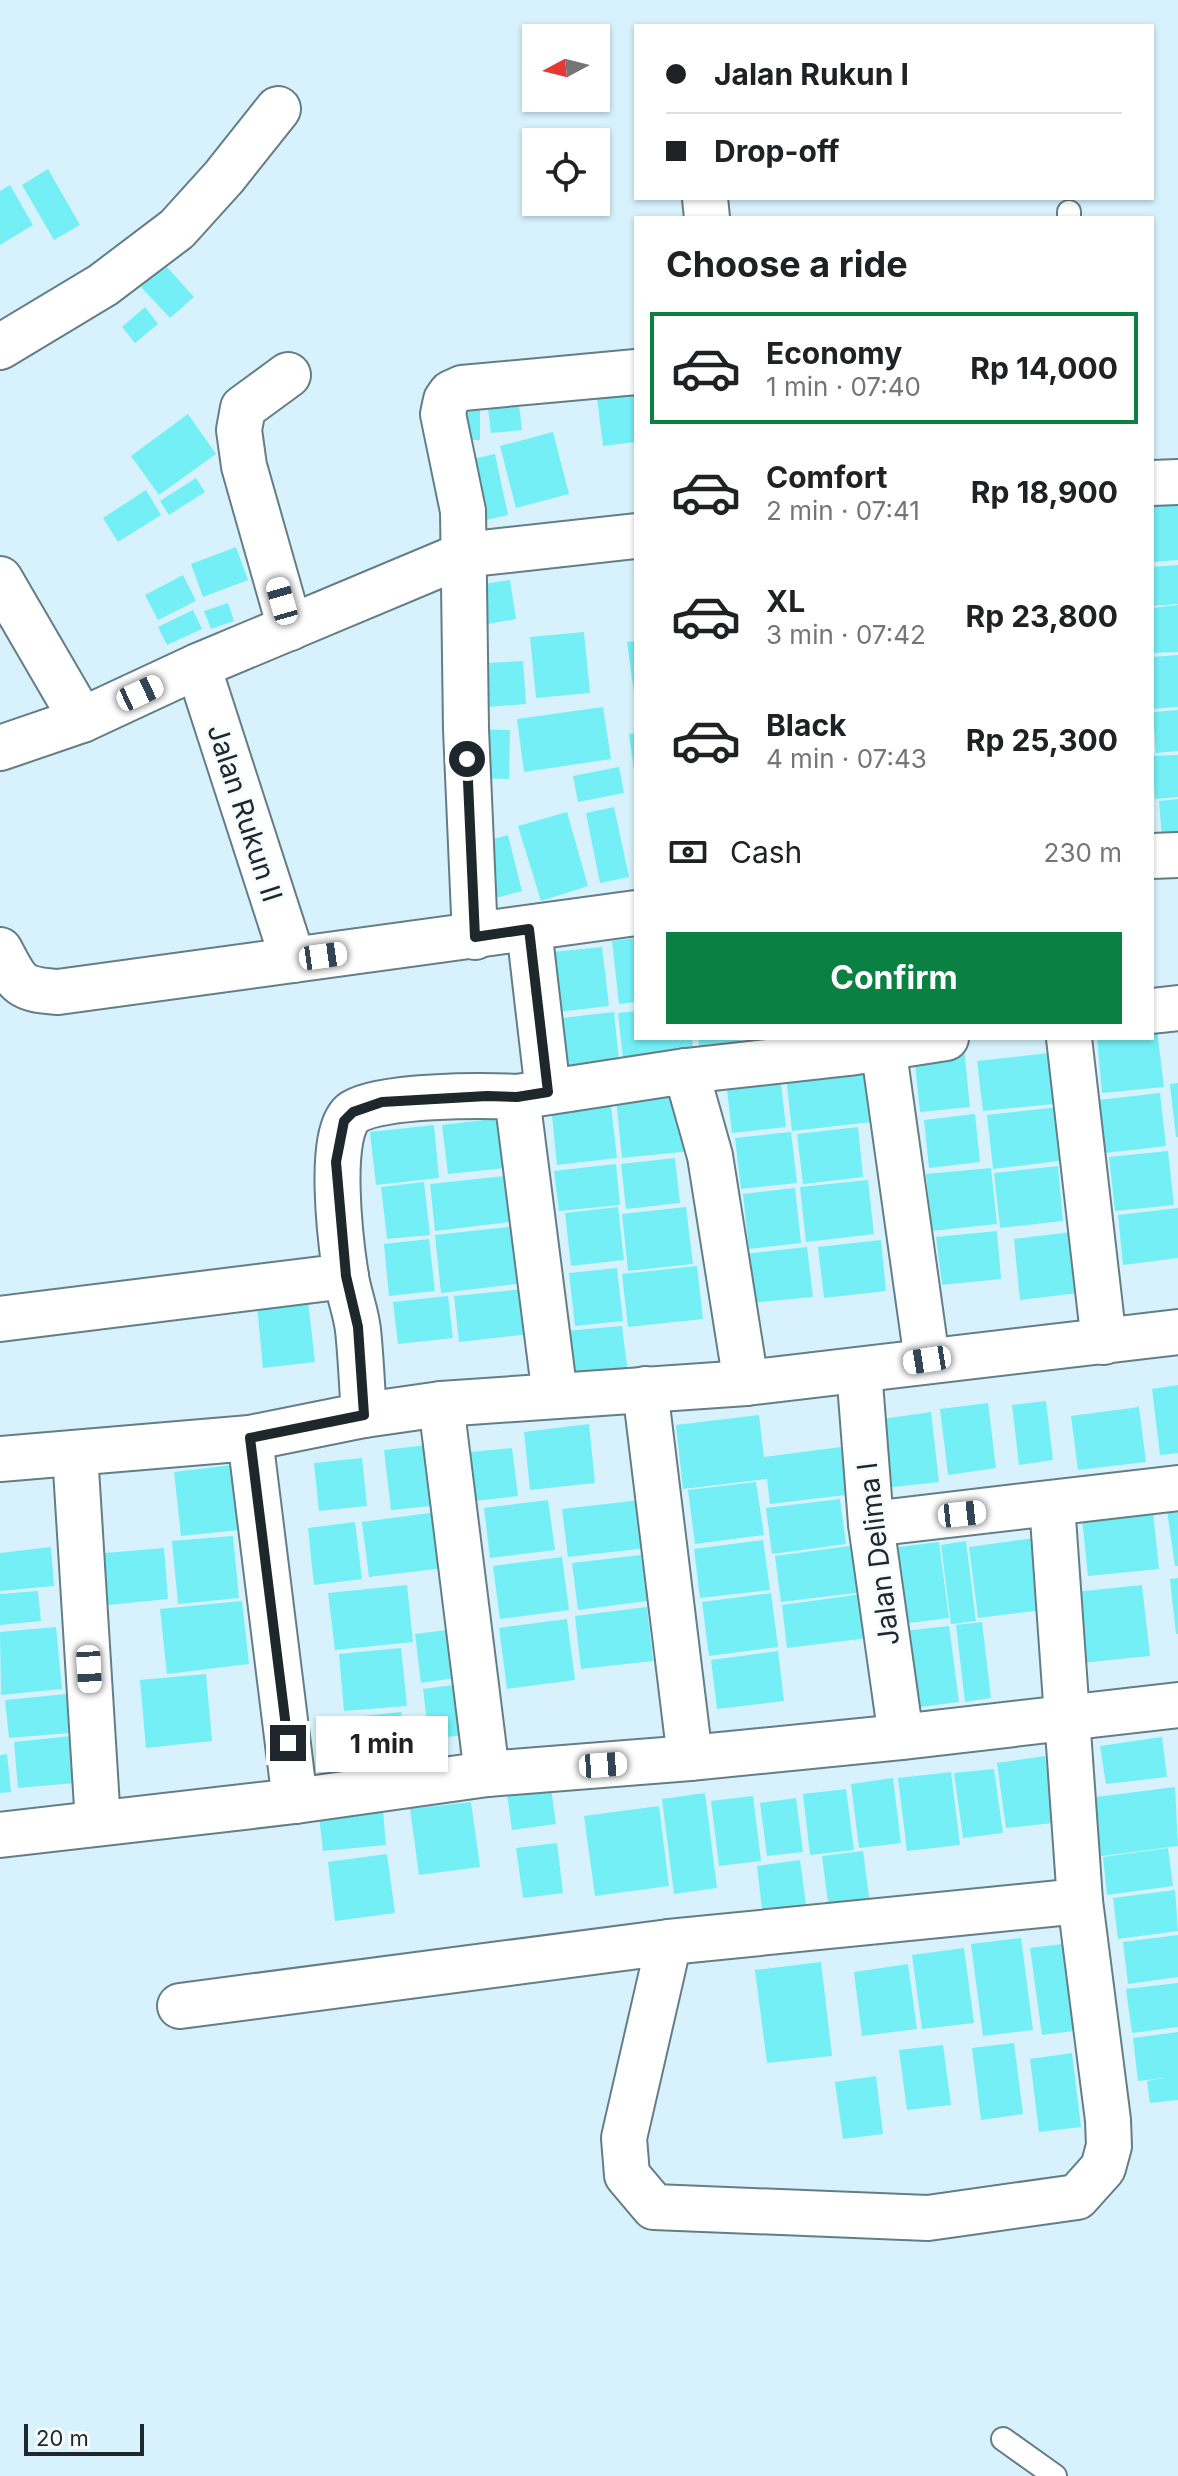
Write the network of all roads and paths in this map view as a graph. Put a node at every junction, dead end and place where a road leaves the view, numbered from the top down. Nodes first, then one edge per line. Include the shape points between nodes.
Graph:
1 (278, 109) dead end
2 (0, 347) edge
3 (634, 372) edge
4 (288, 375) dead end
5 (1178, 482) edge
6 (1154, 483) edge
7 (634, 536) edge
8 (463, 555) junction
9 (0, 579) edge
10 (290, 628) junction
11 (198, 666) junction
12 (82, 720) junction
13 (0, 748) edge
14 (1178, 855) edge
15 (1154, 856) edge
16 (634, 913) edge
17 (529, 929) junction
18 (475, 937) junction
19 (0, 950) edge
20 (293, 960) junction
21 (1178, 1008) edge
22 (1154, 1011) edge
23 (924, 1040) edge
24 (1069, 1040) edge
25 (859, 1046) edge
26 (686, 1071) junction
27 (532, 1095) junction
28 (346, 1276) junction
29 (0, 1319) edge
30 (1178, 1332) edge
31 (1104, 1342) junction
32 (927, 1360) junction
33 (859, 1370) junction
34 (746, 1383) junction
35 (645, 1389) junction
36 (555, 1396) junction
37 (441, 1404) junction
38 (364, 1415) junction
39 (250, 1438) junction
40 (75, 1453) junction
41 (0, 1459) edge
42 (1178, 1488) edge
43 (1052, 1504) junction
44 (871, 1524) junction
45 (1178, 1705) edge
46 (1067, 1720) junction
47 (901, 1737) junction
48 (690, 1758) junction
49 (487, 1774) junction
50 (295, 1801) junction
51 (98, 1823) junction
52 (0, 1835) edge
53 (1080, 1901) junction
54 (669, 1942) junction
55 (180, 2006) dead end
56 (1003, 2439) dead end
57 (1055, 2476) edge

1 - 2 street via 177,229 103,285
3 - 8 street via 451,393 443,414 463,511
4 - 10 street via 243,408 239,430 244,466
5 - 6 street
7 - 8 street
8 - 10 street
8 - 18 street
9 - 12 street
10 - 11 street
11 - 12 street
11 - 20 street, Jalan Rukun II
12 - 13 street
14 - 15 street
16 - 17 street
17 - 18 street
17 - 27 street
18 - 20 street
19 - 20 street via 13,975 30,990 58,992
21 - 22 street
23 - 25 street
24 - 31 street
25 - 26 street
25 - 32 street
26 - 27 street
26 - 34 street via 710,1156
27 - 28 street via 382,1102 353,1112 344,1121 336,1162
27 - 36 street
28 - 29 street
28 - 38 street via 358,1327
30 - 31 street
31 - 32 street
32 - 33 street
33 - 34 street
33 - 44 street, Jalan Delima I
34 - 35 street
35 - 36 street
35 - 48 street
36 - 37 street
37 - 38 street
37 - 49 street
38 - 39 street
39 - 40 street
39 - 50 street
40 - 41 street
40 - 51 street
42 - 43 street
43 - 44 street
43 - 46 street
44 - 47 street, Jalan Delima I
45 - 46 street
46 - 47 street
46 - 53 street
47 - 48 street
48 - 49 street
49 - 50 street
50 - 51 street
51 - 52 street
53 - 54 street
53 - 54 street via 1108,2120 1103,2168 1077,2197 928,2218 654,2207 627,2175 624,2138
54 - 55 street
56 - 57 lane

